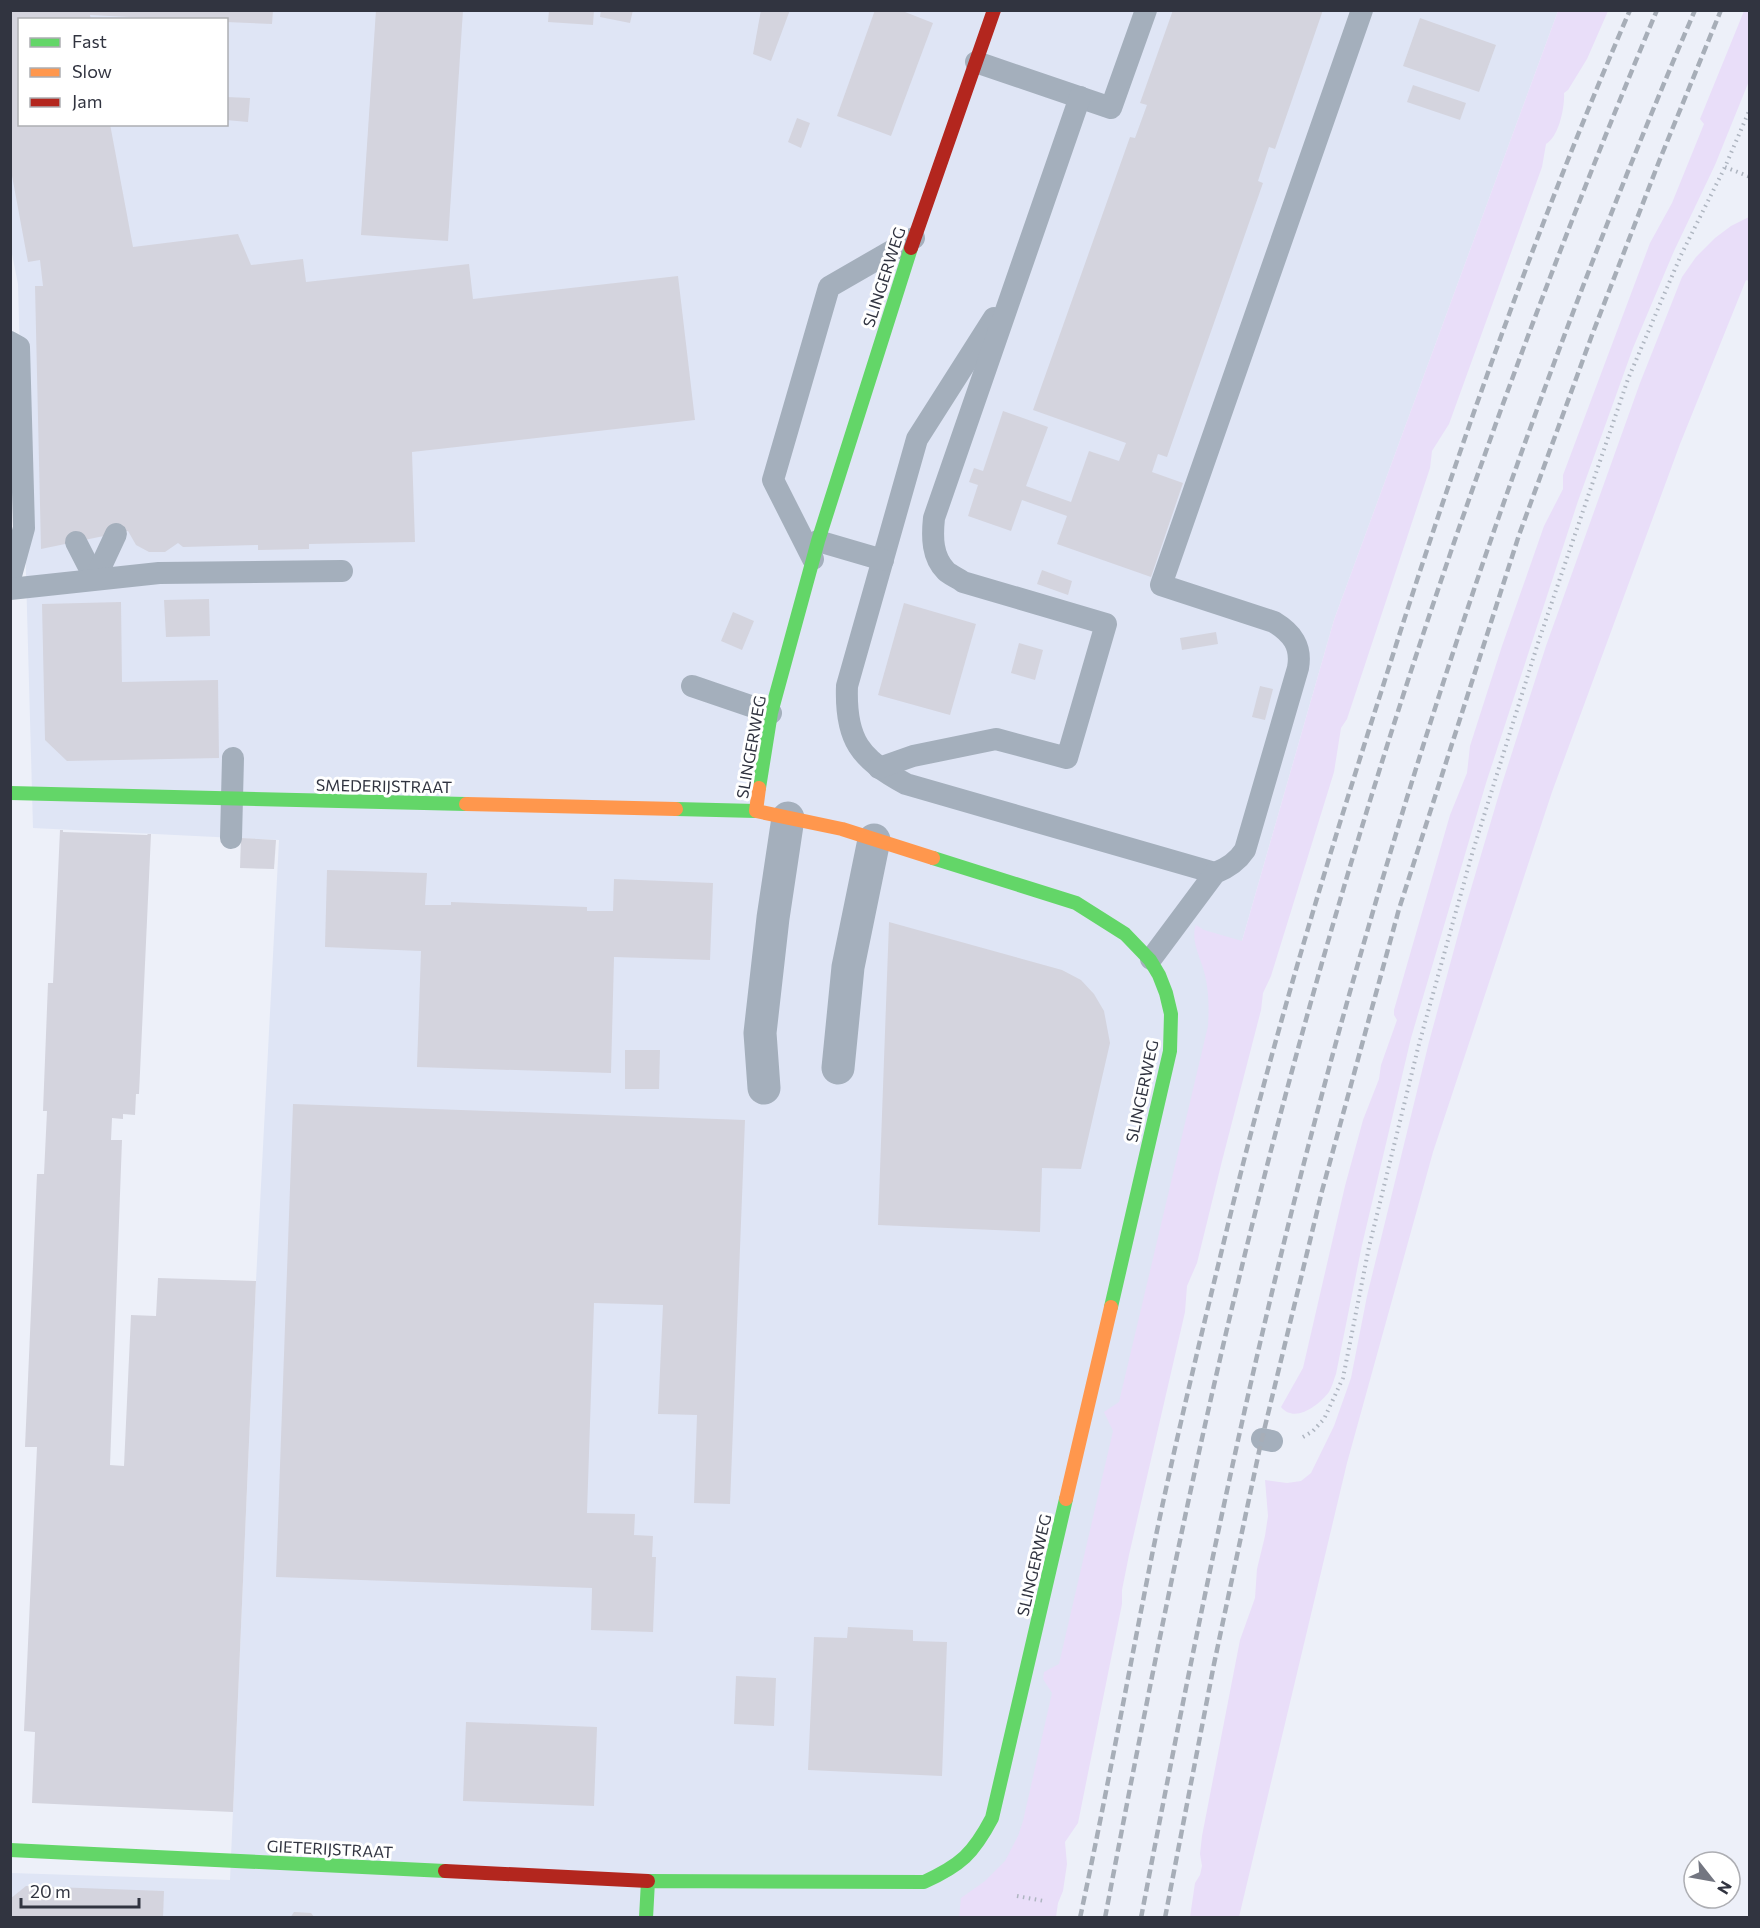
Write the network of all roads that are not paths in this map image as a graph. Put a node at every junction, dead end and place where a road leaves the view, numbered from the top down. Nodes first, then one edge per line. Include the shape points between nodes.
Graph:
1 (994, 10) edge
2 (1146, 10) edge
3 (1362, 10) edge
4 (976, 62) junction
5 (1080, 98) junction
6 (914, 238) junction
7 (1014, 287) junction
8 (22, 345) edge
9 (116, 534) dead end
10 (76, 542) dead end
11 (816, 550) junction
12 (883, 560) junction
13 (342, 571) dead end
14 (10, 579) edge
15 (95, 579) junction
16 (10, 589) edge
17 (692, 686) dead end
18 (771, 713) junction
19 (233, 759) dead end
20 (879, 768) junction
21 (10, 794) edge
22 (232, 799) junction
23 (772, 814) junction
24 (231, 838) dead end
25 (874, 840) junction
26 (1215, 873) junction
27 (1151, 959) junction
28 (838, 1068) dead end
29 (764, 1088) dead end
30 (10, 1850) edge
31 (648, 1881) junction
32 (646, 1917) edge

1 - 4 street, SLINGERWEG
2 - 5 lane via 1111,108
3 - 26 lane via 1161,585 1274,622 1293,636 1300,657 1250,839 1238,860
4 - 5 lane
4 - 6 street, SLINGERWEG
5 - 7 lane
6 - 11 street, SLINGERWEG
6 - 11 lane via 829,287 816,299 769,459 773,480
7 - 12 lane via 917,439
7 - 20 lane via 934,519 936,554 946,571 963,582 1106,624 1067,758 996,739 913,756
8 - 14 lane via 24,528
9 - 15 lane
10 - 15 lane
11 - 12 lane
11 - 18 street, SLINGERWEG
12 - 20 lane via 847,686 846,702 858,746
13 - 15 lane via 159,573
15 - 16 lane
17 - 18 lane
18 - 23 street, SLINGERWEG
19 - 22 lane
20 - 26 lane via 906,784
21 - 22 street, SMEDERIJSTRAAT
22 - 23 street, SMEDERIJSTRAAT
22 - 24 lane
23 - 25 street, SLINGERWEG
23 - 29 street via 773,918 760,1032
25 - 27 street, SLINGERWEG via 1076,903 1121,931
25 - 28 street via 848,967
26 - 27 lane
27 - 31 street, SLINGERWEG via 1164,984 1171,1016 1170,1051 992,1818 982,1838 969,1857 924,1881
30 - 31 street, GIETERIJSTRAAT
31 - 32 street

